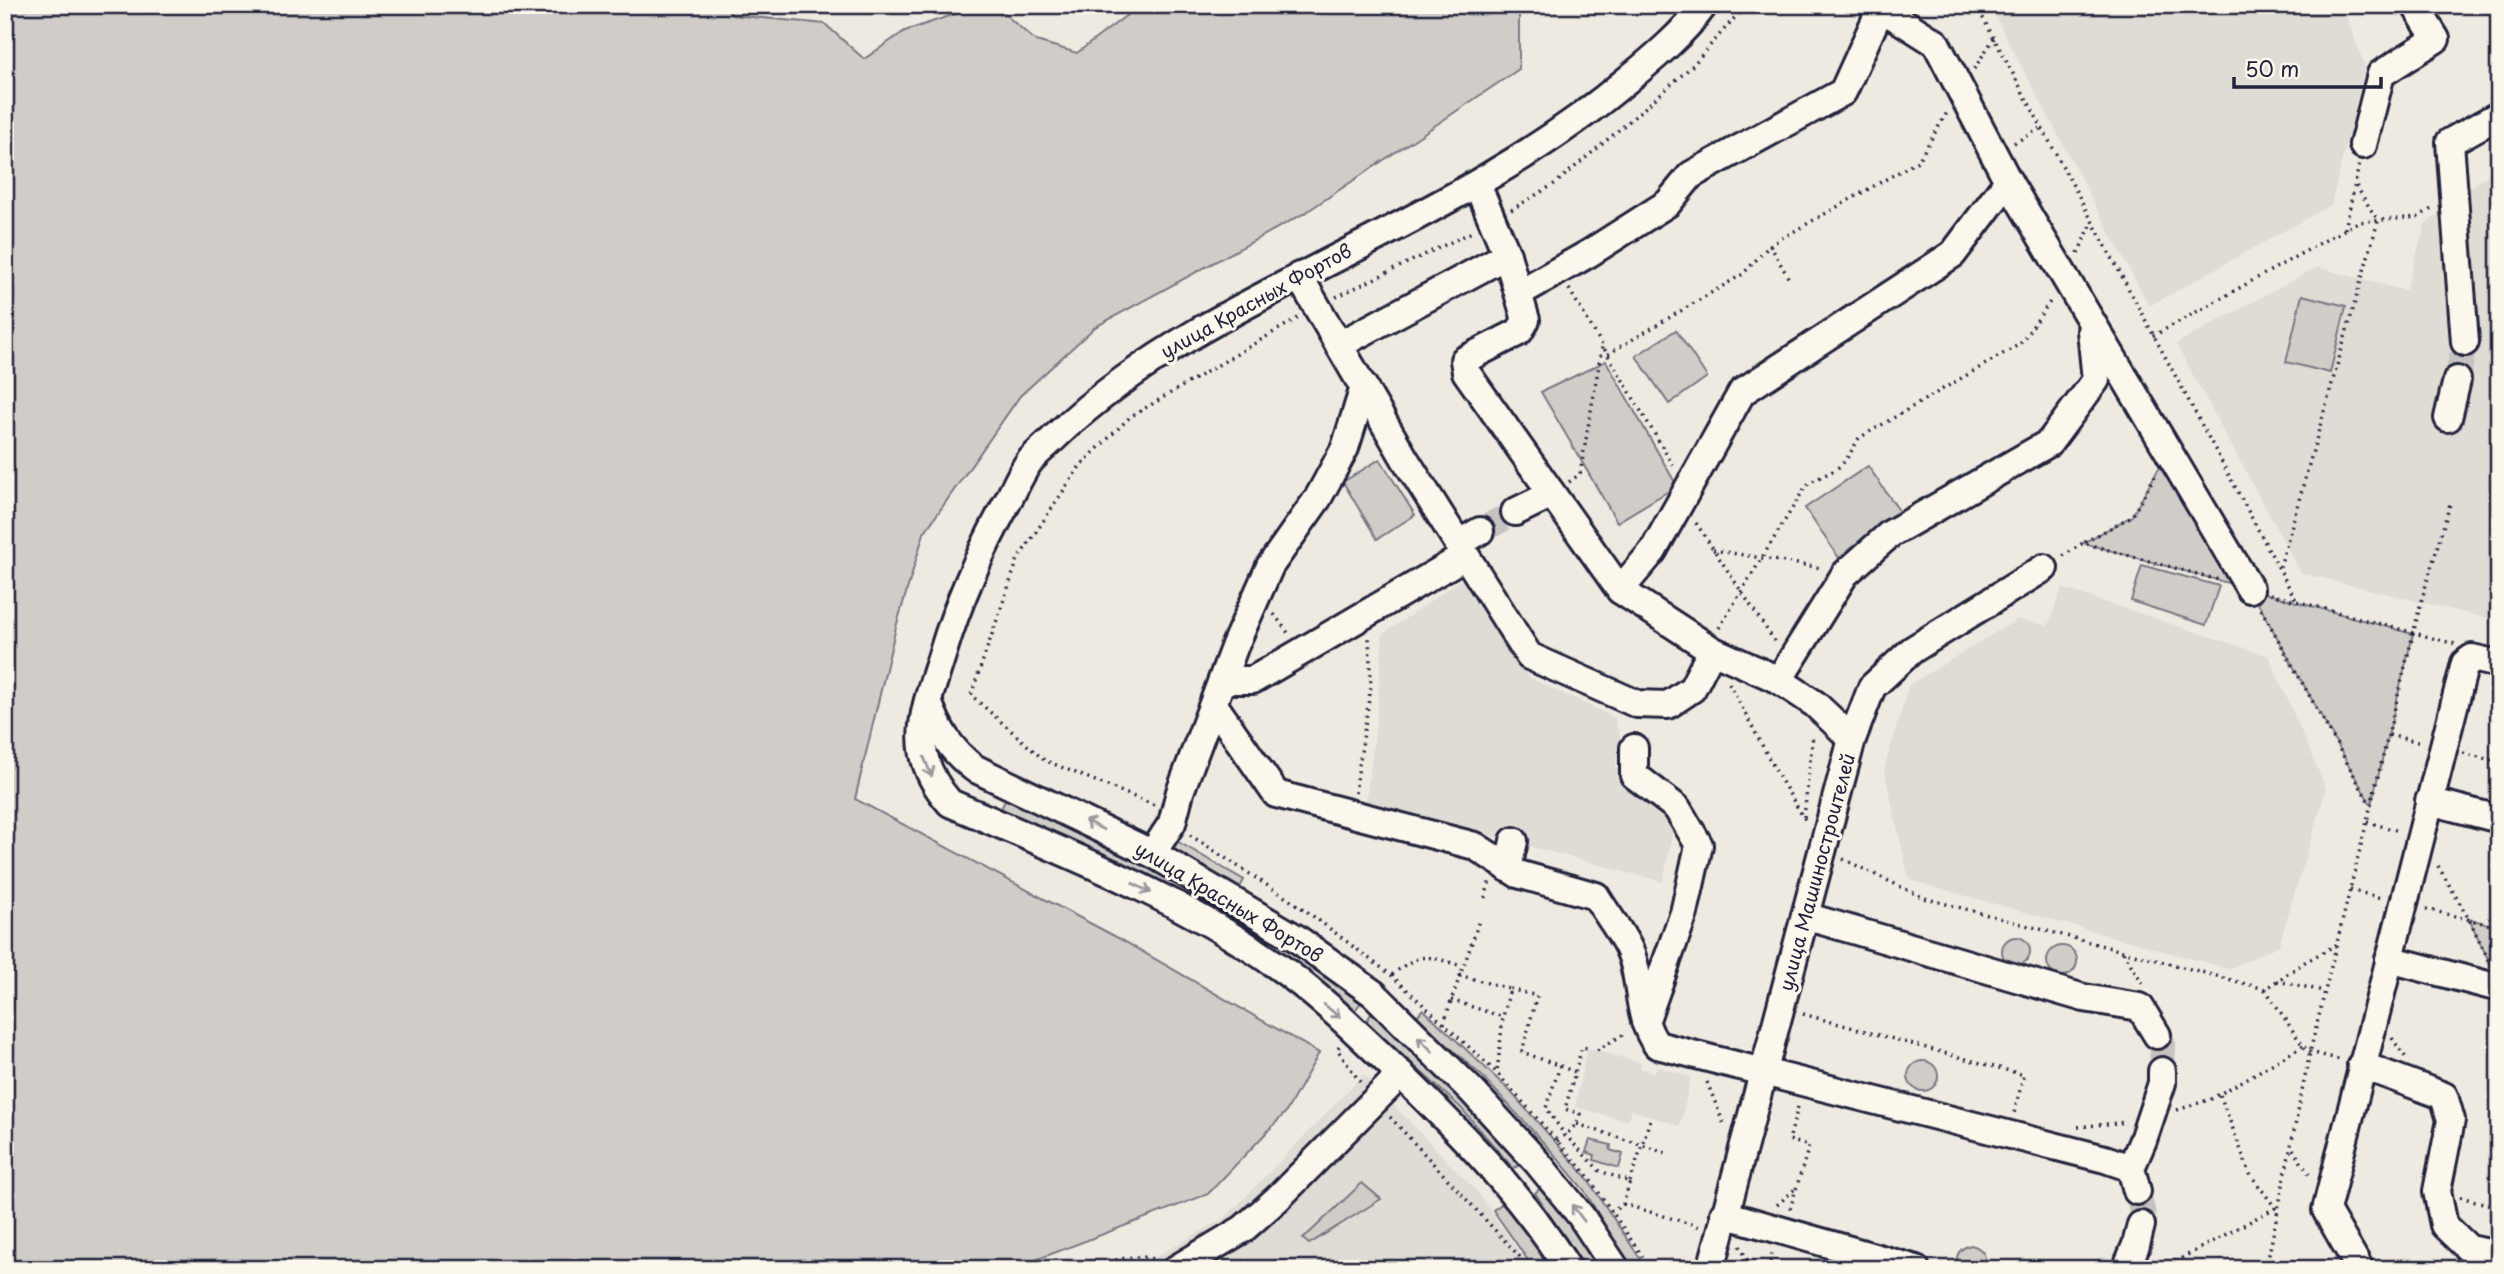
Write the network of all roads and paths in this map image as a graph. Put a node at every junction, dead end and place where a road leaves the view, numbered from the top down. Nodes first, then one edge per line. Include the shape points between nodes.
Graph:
1 (1704, 5) edge
2 (1746, 5) edge
3 (1976, 5) edge
4 (2415, 5) edge
5 (1878, 7) edge
6 (1994, 38) junction
7 (1961, 90) junction
8 (2499, 115) edge
9 (2042, 128) junction
10 (2363, 145) joint
11 (1994, 154) junction
12 (2008, 181) junction
13 (1476, 184) junction
14 (2355, 184) junction
15 (2454, 193) junction
16 (2378, 220) junction
17 (1492, 222) junction
18 (2092, 223) junction
19 (2345, 229) junction
20 (1770, 245) junction
21 (1507, 255) junction
22 (1558, 271) junction
23 (1299, 276) junction
24 (2065, 278) junction
25 (1789, 279) dead end
26 (1519, 293) junction
27 (1318, 307) junction
28 (2091, 322) junction
29 (2153, 336) junction
30 (2465, 342) tunnel mouth
31 (1339, 345) junction
32 (1602, 345) junction
33 (1608, 354) junction
34 (2456, 380) tunnel mouth
35 (1364, 387) junction
36 (2448, 418) dead end
37 (2168, 452) junction
38 (1552, 494) junction
39 (1684, 495) junction
40 (2450, 504) dead end
41 (1515, 512) tunnel mouth
42 (2083, 543) junction
43 (1467, 544) junction
44 (1713, 550) junction
45 (1762, 559) junction
46 (2044, 568) joint
47 (2280, 569) junction
48 (1848, 572) junction
49 (2250, 589) junction
50 (1620, 590) junction
51 (1259, 592) junction
52 (1741, 592) junction
53 (2297, 601) junction
54 (1367, 614) junction
55 (2413, 634) junction
56 (1709, 648) junction
57 (1301, 652) junction
58 (1782, 652) dead end
59 (2472, 658) junction
60 (2499, 664) edge
61 (1223, 680) junction
62 (1779, 680) junction
63 (928, 701) junction
64 (1815, 704) junction
65 (1214, 705) junction
66 (2388, 735) junction
67 (1852, 740) junction
68 (2450, 750) junction
69 (1629, 753) dead end
70 (2499, 762) edge
71 (2429, 801) junction
72 (2371, 805) junction
73 (1351, 813) junction
74 (1804, 819) junction
75 (2499, 819) edge
76 (2367, 822) junction
77 (1172, 823) junction
78 (2420, 836) junction
79 (1514, 841) dead end
80 (1823, 849) junction
81 (1155, 855) junction
82 (1508, 868) junction
83 (2350, 890) junction
84 (2392, 901) junction
85 (1805, 916) junction
86 (2469, 919) junction
87 (1479, 920) dead end
88 (2499, 927) edge
89 (2336, 945) junction
90 (2122, 950) junction
91 (2389, 959) junction
92 (1462, 966) junction
93 (1459, 975) junction
94 (2496, 979) edge
95 (2277, 981) junction
96 (1510, 989) junction
97 (2265, 989) junction
98 (2325, 991) junction
99 (1374, 994) junction
100 (1451, 1000) junction
101 (2140, 1007) junction
102 (1780, 1008) junction
103 (1503, 1017) junction
104 (1645, 1022) junction
105 (1444, 1024) dead end
106 (1352, 1027) junction
107 (2157, 1035) tunnel mouth
108 (2302, 1046) junction
109 (1587, 1048) dead end
110 (1597, 1050) dead end
111 (2310, 1052) junction
112 (2356, 1064) junction
113 (1559, 1066) junction
114 (2162, 1071) tunnel mouth
115 (1575, 1072) junction
116 (1496, 1073) dead end
117 (1762, 1073) junction
118 (1401, 1074) junction
119 (1705, 1077) dead end
120 (1804, 1084) junction
121 (2220, 1094) junction
122 (1374, 1101) junction
123 (2488, 1110) dead end
124 (2499, 1113) edge
125 (1651, 1116) dead end
126 (2150, 1119) junction
127 (1577, 1124) junction
128 (1726, 1132) dead end
129 (1565, 1135) junction
130 (2009, 1135) junction
131 (1557, 1141) dead end
132 (1642, 1146) junction
133 (1669, 1154) dead end
134 (1536, 1161) junction
135 (1630, 1182) junction
136 (1505, 1184) junction
137 (1796, 1188) dead end
138 (2437, 1191) junction
139 (1623, 1204) junction
140 (2499, 1207) edge
141 (2277, 1210) junction
142 (1612, 1212) dead end
143 (1724, 1214) junction
144 (2141, 1225) tunnel mouth
145 (1701, 1227) dead end
146 (2499, 1255) edge
147 (2128, 1265) edge
148 (1178, 1268) edge
149 (2163, 1268) edge
150 (1089, 1269) edge
151 (1527, 1269) edge
152 (1568, 1269) edge
153 (1616, 1269) edge
154 (1711, 1269) edge
155 (1916, 1269) edge
156 (2266, 1269) edge
157 (2360, 1269) edge

1 - 13 street, улица Красных Фортов via 1589,113
2 - 17 path via 1691,66 1619,130 1556,183
3 - 6 path
4 - 10 street via 2437,39 2381,74
5 - 7 street via 1936,43
5 - 22 street via 1843,92 1691,175 1668,202
6 - 7 path
6 - 9 path
7 - 11 street
7 - 20 path via 1918,162
8 - 15 street via 2450,142
9 - 11 path
9 - 18 path
10 - 14 path
11 - 12 street
12 - 24 street
12 - 39 street via 1953,254 1742,392
13 - 17 street, улица Машиностроителей
13 - 23 street, улица Красных Фортов
14 - 16 path
14 - 19 path
15 - 16 path via 2418,217
15 - 30 street
16 - 19 path
16 - 47 path
17 - 21 street, улица Машиностроителей
17 - 27 path
18 - 24 path
18 - 29 path
19 - 29 path
20 - 25 path
20 - 33 path via 1743,274
21 - 26 street, улица Машиностроителей
21 - 31 street
22 - 26 street
22 - 32 path
23 - 27 street
23 - 63 street, улица Красных Фортов via 1148,361 1082,410 1029,462 953,617
24 - 28 street
24 - 45 path via 2021,344 1859,438 1838,468 1806,486
26 - 38 street, улица Машиностроителей via 1526,320 1519,332 1464,360 1466,372
27 - 31 street
27 - 77 path via 1130,417 1080,466 1018,559 971,695 1044,760 1154,805 1151,813
28 - 37 street
28 - 48 street via 2096,380 2049,443 1890,534
29 - 47 path
31 - 35 street
32 - 33 path
32 - 38 path via 1580,474
33 - 39 path
34 - 36 street
35 - 43 street
35 - 51 street via 1345,447 1318,498 1270,566
37 - 42 path via 2132,516
37 - 49 street
38 - 41 street
38 - 50 street, улица Машиностроителей
39 - 44 path
39 - 50 street via 1653,551
40 - 55 path
42 - 46 path
42 - 49 path
43 - 54 street
43 - 56 street via 1529,656 1637,704 1668,705 1692,689
44 - 45 path
44 - 52 path
45 - 48 path
45 - 52 path
46 - 67 street via 1912,649 1872,687
47 - 53 path
48 - 62 street
49 - 53 path
49 - 72 path
50 - 56 street, улица Машиностроителей
51 - 57 path
51 - 61 street
52 - 56 path
52 - 58 path
53 - 55 path
54 - 57 street
54 - 73 path via 1371,685
55 - 59 path via 2467,647
55 - 66 path
56 - 62 street, улица Машиностроителей
56 - 74 path
57 - 61 street via 1253,680
59 - 60 street
59 - 68 street via 2465,663
61 - 65 street
62 - 64 street, улица Машиностроителей
81 -> 63 street, улица Красных Фортов via 974,768 943,736
63 -> 106 street, улица Красных Фортов via 922,753 937,789 950,803 1136,885 1206,922 1277,965
64 - 67 street, улица Машиностроителей
64 - 74 path
65 - 73 street via 1276,794
65 - 77 street
66 - 68 path
66 - 72 path
67 - 80 street, улица Машиностроителей
68 - 70 path
68 - 71 street
69 - 104 street via 1634,775 1677,808 1699,845 1684,913
71 - 75 street
71 - 78 street
72 - 76 path
73 - 82 street via 1475,846
74 - 80 path
76 - 78 path
76 - 83 path
77 - 81 street
78 - 84 street
78 - 86 path
79 - 82 street
80 - 85 street, улица Машиностроителей
80 - 90 path via 1924,898
81 - 99 street, улица Красных Фортов via 1296,938
82 - 104 street via 1596,896 1629,948
83 - 84 path
83 - 89 path
84 - 86 path
84 - 91 street
85 - 101 street via 2084,998
85 - 102 street, улица Машиностроителей
86 - 88 path
86 - 94 path
87 - 92 path via 1470,955
89 - 95 path
89 - 98 path
90 - 97 path
90 - 101 path via 2145,988
91 - 94 street
91 - 112 street
92 - 93 path
92 - 99 path via 1425,956 1409,960
93 - 96 path
93 - 100 path
95 - 97 path
95 - 98 path
96 - 103 path
96 - 113 path via 1537,996 1522,1052
97 - 108 path
98 - 111 path
134 -> 99 street, улица Красных Фортов
100 - 103 path
100 - 105 path
101 - 107 street
102 - 117 street, улица Машиностроителей
102 - 130 path via 2024,1074
103 - 116 path
104 - 110 path
104 - 117 street via 1657,1045
106 - 118 street, улица Красных Фортов
106 - 122 path via 1337,1049
108 - 111 path
108 - 121 path
109 - 115 path via 1582,1047
111 - 112 path
111 - 141 path
112 - 138 street via 2444,1096 2451,1120
112 - 157 street via 2326,1210
113 - 115 path
113 - 129 path via 1546,1108
114 - 126 street
115 - 127 path via 1565,1109 1581,1111
117 - 120 street
117 - 143 street, улица Машиностроителей
118 - 122 street
118 - 136 street, улица Красных Фортов
119 - 128 path
120 - 130 street
120 - 137 path via 1789,1140 1809,1146
121 - 126 path
121 - 141 path via 2250,1174
122 - 148 street via 1242,1229
122 - 151 path
123 - 124 path
125 - 132 path
126 - 130 street via 2134,1180 2105,1159
127 - 129 path
127 - 132 path
129 - 131 path
129 - 135 path via 1600,1171
132 - 133 path
132 - 135 path
134 - 136 street
153 -> 134 street, улица Красных Фортов
135 - 139 path
136 - 152 street, улица Красных Фортов
138 - 140 path
138 - 146 street via 2444,1225 2469,1249
139 - 142 path
139 - 145 path
141 - 149 path
141 - 156 path
143 - 154 street, улица Машиностроителей
143 - 155 street
144 - 147 street
147 - 149 path
148 - 150 path via 1138,1257

